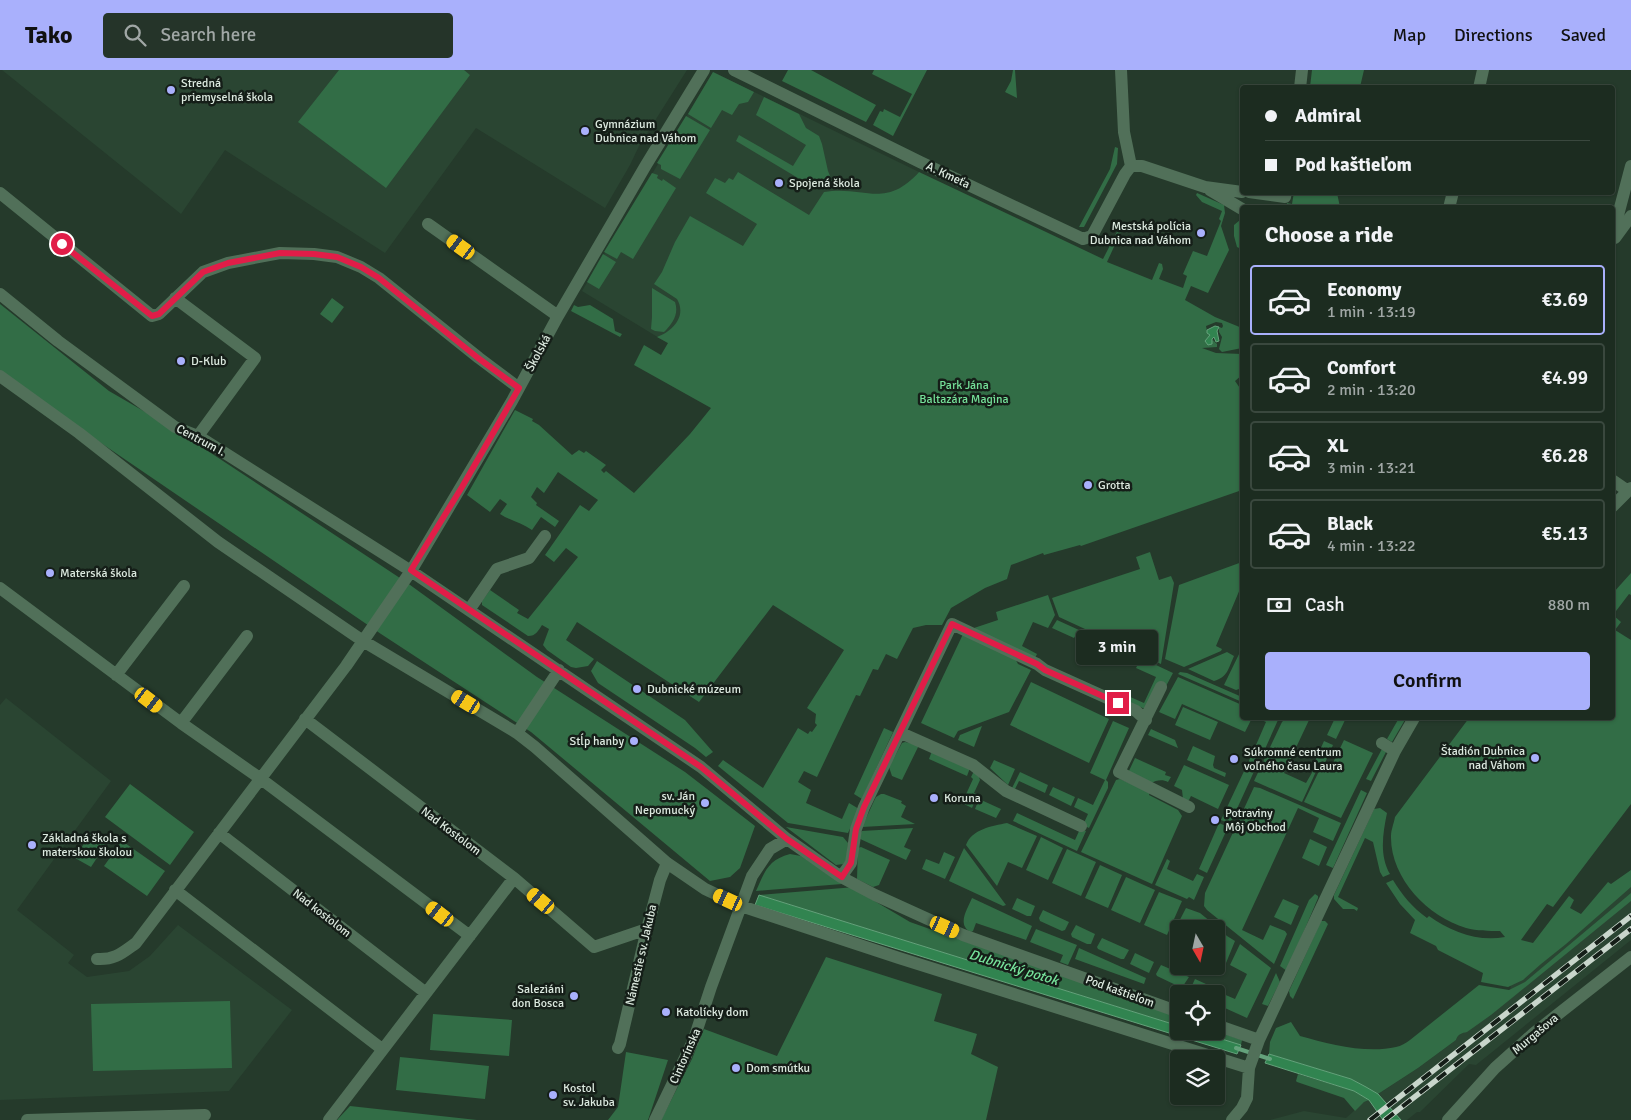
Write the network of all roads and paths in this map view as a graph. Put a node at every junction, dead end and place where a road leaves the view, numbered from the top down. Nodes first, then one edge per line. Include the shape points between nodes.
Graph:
1 (704, 70) edge
2 (734, 70) edge
3 (1121, 70) edge
4 (1302, 70) edge
5 (1483, 70) edge
6 (1300, 85) edge
7 (1480, 85) edge
8 (1131, 166) junction
9 (1631, 166) edge
10 (1205, 188) junction
11 (1240, 192) edge
12 (0, 193) edge
13 (1240, 208) edge
14 (1631, 216) edge
15 (428, 224) dead end
16 (1615, 228) edge
17 (1615, 236) edge
18 (0, 294) edge
19 (176, 298) junction
20 (558, 316) junction
21 (0, 376) edge
22 (519, 388) junction
23 (198, 436) junction
24 (1615, 482) edge
25 (1630, 490) edge
26 (1615, 504) edge
27 (546, 536) dead end
28 (411, 570) junction
29 (184, 586) dead end
30 (0, 588) edge
31 (469, 610) junction
32 (247, 636) dead end
33 (363, 641) junction
34 (559, 670) junction
35 (116, 675) junction
36 (1161, 687) dead end
37 (305, 719) junction
38 (1146, 720) junction
39 (1413, 720) edge
40 (181, 723) junction
41 (517, 733) junction
42 (901, 733) junction
43 (1382, 742) dead end
44 (1395, 751) junction
45 (261, 779) junction
46 (1189, 807) dead end
47 (1081, 826) dead end
48 (219, 833) junction
49 (787, 839) junction
50 (667, 863) junction
51 (842, 877) junction
52 (514, 878) junction
53 (175, 890) junction
54 (741, 906) junction
55 (647, 929) junction
56 (470, 936) junction
57 (1631, 957) edge
58 (96, 959) dead end
59 (426, 993) junction
60 (1170, 1009) edge
61 (1225, 1032) edge
62 (618, 1048) dead end
63 (382, 1049) junction
64 (1254, 1054) junction
65 (205, 1115) dead end
66 (27, 1120) edge
67 (329, 1120) edge
68 (656, 1120) edge
69 (1232, 1120) edge
70 (1448, 1120) edge

1 - 20 street, Školská
2 - 8 street, A. Kmeťa via 1083,239 1092,236
3 - 8 street via 1124,132
4 - 6 street
5 - 7 street
8 - 10 street via 1142,166
9 - 16 street
10 - 11 street
10 - 13 street
12 - 19 street via 152,316 159,314
14 - 17 street
15 - 20 street
18 - 23 street, Centrum I. via 175,427
19 - 22 street via 203,272 228,263 280,253 337,257 379,278
19 - 23 street via 255,358
20 - 22 street, Školská
21 - 33 street via 79,433 218,542
22 - 28 street, Školská
23 - 28 street, Centrum I.
24 - 25 street
25 - 26 street
27 - 31 street via 529,558 497,569
28 - 31 street
28 - 33 street, Školská
29 - 35 street
30 - 35 street
31 - 34 street
32 - 40 street
33 - 37 street
33 - 41 street
34 - 41 street
34 - 49 street via 701,767
35 - 40 street
36 - 38 street
37 - 45 street
37 - 52 street, Nad Kostolom
38 - 42 street via 1136,711 952,624
38 - 46 street via 1119,772
39 - 44 street
40 - 45 street
41 - 50 street
42 - 47 street via 973,766 1006,791
42 - 51 street via 864,807 856,829 851,863
43 - 44 street
44 - 64 street
45 - 48 street
45 - 56 street
48 - 53 street
48 - 59 street, Nad kostolom
49 - 51 street, Pod kaštieľom
49 - 54 street, Cintorínska via 770,849 752,876
50 - 54 street via 705,889
50 - 55 street, Námestie sv. Jakuba
51 - 60 street, Pod kaštieľom via 963,935
52 - 55 street, Nad Kostolom via 594,947
52 - 56 street
53 - 58 street via 136,943 109,960
53 - 63 street
54 - 64 street via 899,958
54 - 68 street, Cintorínska via 694,1039
55 - 62 street, Námestie sv. Jakuba
56 - 59 street
57 - 70 street, Murgašova via 1534,1033 1495,1068
59 - 63 street
61 - 64 street
63 - 67 street
64 - 69 street via 1247,1098
65 - 66 street

